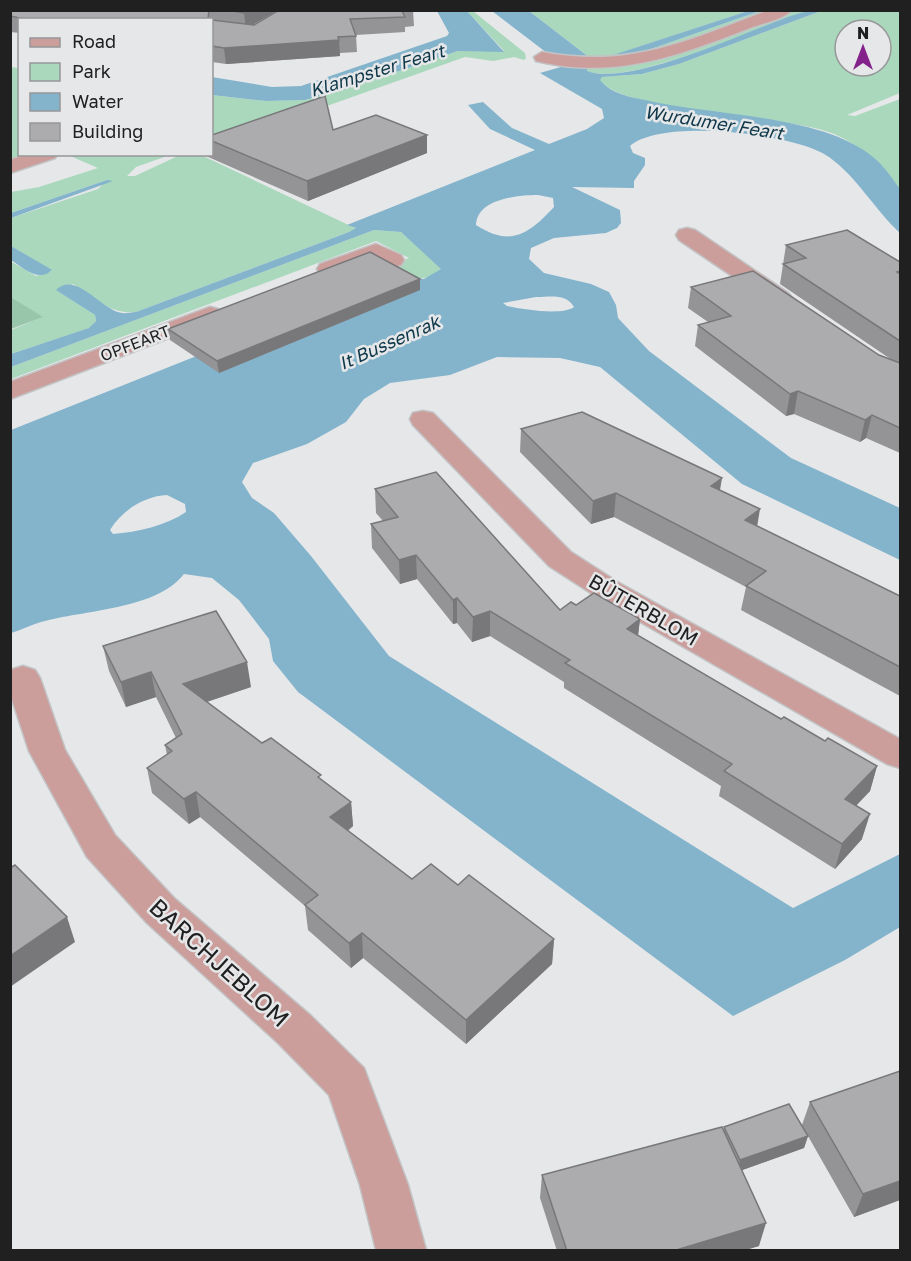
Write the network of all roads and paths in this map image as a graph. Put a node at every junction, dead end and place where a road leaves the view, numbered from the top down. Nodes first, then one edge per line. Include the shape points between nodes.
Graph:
1 (785, 10) edge
2 (542, 57) dead end
3 (42, 156) edge
4 (10, 167) edge
5 (687, 235) dead end
6 (393, 260) dead end
7 (310, 276) edge
8 (232, 306) edge
9 (794, 308) edge
10 (10, 391) edge
11 (423, 419) dead end
12 (23, 678) dead end
13 (900, 755) edge
14 (401, 1251) edge

1 - 2 street via 653,57 613,64
3 - 4 street
5 - 9 street
6 - 7 street via 376,251
8 - 10 street, OPFEART
11 - 13 street, BÛTERBLOM via 560,560
12 - 14 street, BARCHJEBLOM via 47,751 101,846 161,912 294,1029 348,1083 384,1185

